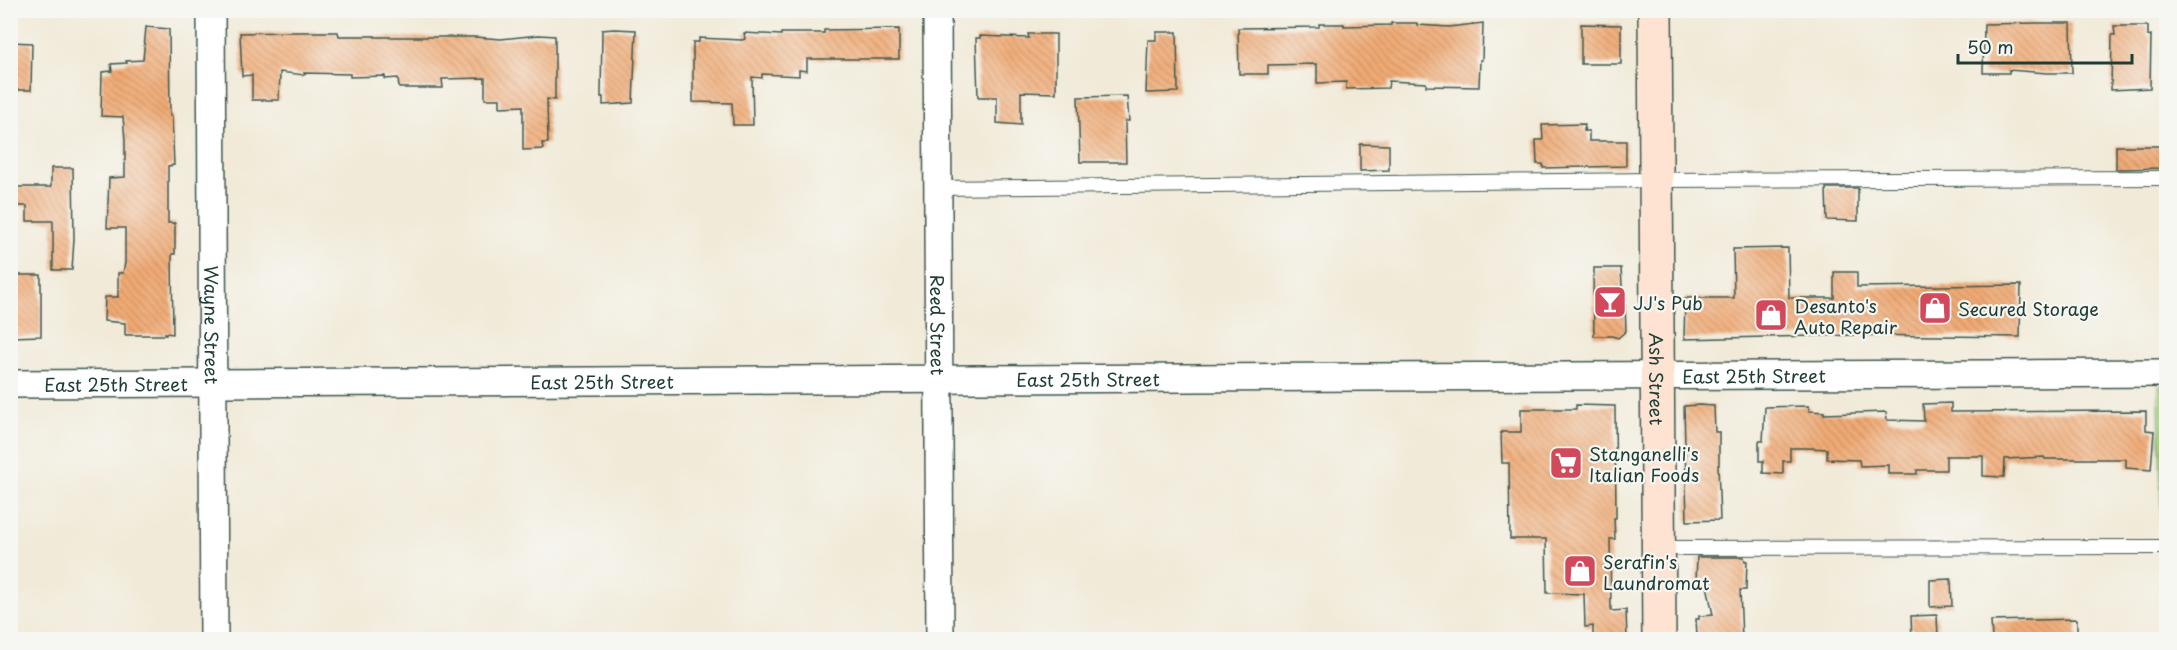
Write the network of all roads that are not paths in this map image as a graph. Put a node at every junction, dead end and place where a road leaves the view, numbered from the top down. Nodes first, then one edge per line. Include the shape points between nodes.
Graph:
1 (211, 10) edge
2 (937, 10) edge
3 (1655, 10) edge
4 (2166, 178) edge
5 (1656, 180) junction
6 (938, 188) junction
7 (2166, 373) edge
8 (1658, 375) junction
9 (939, 379) junction
10 (213, 383) junction
11 (10, 384) edge
12 (2166, 547) edge
13 (1659, 548) junction
14 (214, 639) edge
15 (940, 639) edge
16 (1659, 639) edge

1 - 10 street, Wayne Street
2 - 6 street, Reed Street
3 - 5 street, Ash Street
4 - 5 lane
5 - 6 lane
5 - 8 street, Ash Street
6 - 9 street, Reed Street
7 - 8 street, East 25th Street
8 - 9 street, East 25th Street
8 - 13 street, Ash Street
9 - 10 street, East 25th Street
9 - 15 street, Reed Street
10 - 11 street, East 25th Street
10 - 14 street, Wayne Street
12 - 13 lane
13 - 16 street, Ash Street

